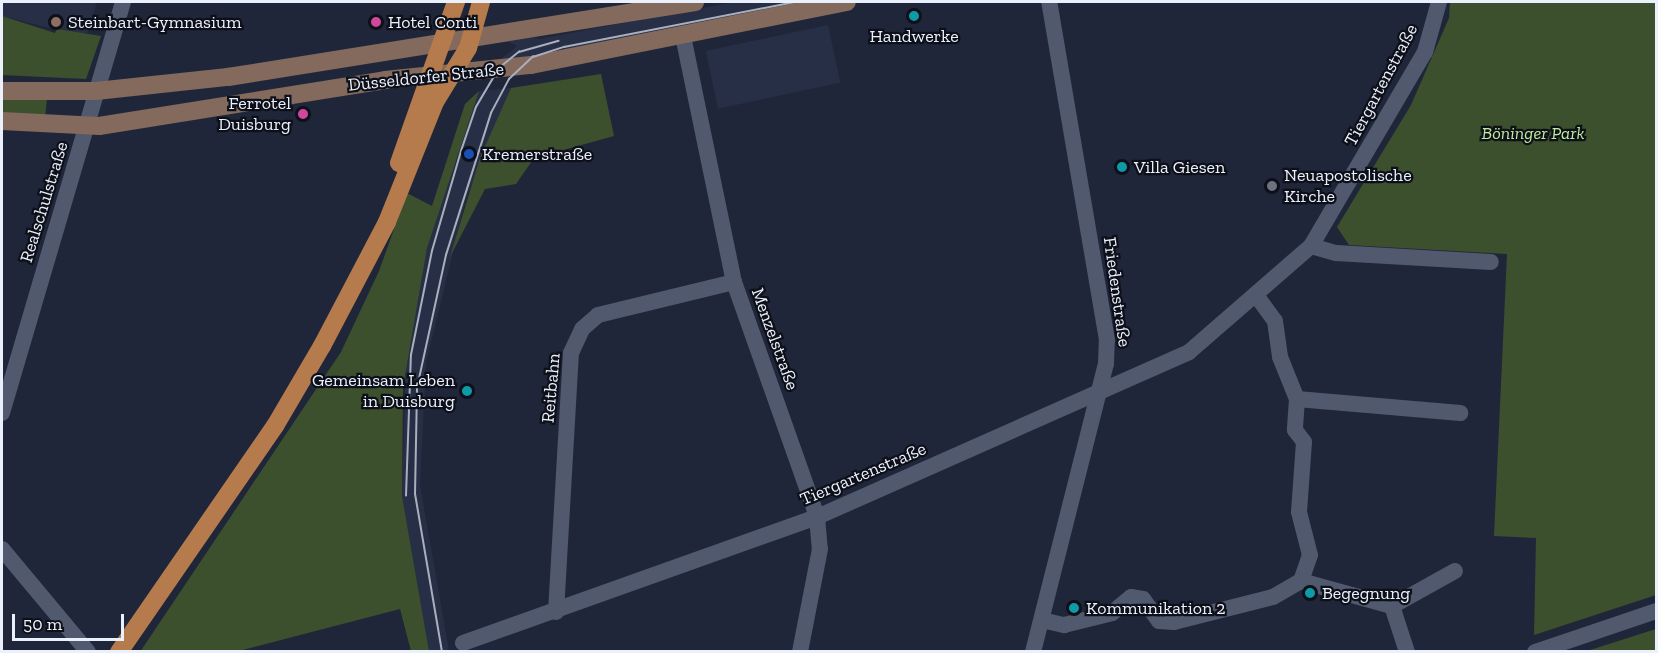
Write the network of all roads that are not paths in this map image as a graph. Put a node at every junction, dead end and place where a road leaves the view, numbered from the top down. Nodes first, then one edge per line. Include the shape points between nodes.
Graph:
1 (123, 2) edge
2 (456, 2) edge
3 (481, 2) edge
4 (695, 2) edge
5 (847, 2) edge
6 (1049, 2) edge
7 (1439, 2) edge
8 (474, 34) junction
9 (683, 36) junction
10 (442, 39) junction
11 (454, 73) junction
12 (428, 76) junction
13 (2, 91) edge
14 (96, 91) junction
15 (2, 121) edge
16 (86, 126) junction
17 (1311, 246) junction
18 (1491, 262) dead end
19 (359, 272) junction
20 (734, 282) junction
21 (1256, 295) junction
22 (1101, 390) junction
23 (1297, 399) junction
24 (2, 413) edge
25 (1460, 413) dead end
26 (817, 516) junction
27 (2, 549) edge
28 (1455, 571) dead end
29 (1301, 581) junction
30 (1392, 606) junction
31 (1656, 611) edge
32 (556, 612) junction
33 (1042, 620) junction
34 (463, 643) dead end
35 (88, 651) edge
36 (119, 651) edge
37 (800, 651) edge
38 (1033, 651) edge
39 (1407, 651) edge
40 (1535, 651) edge

1 - 14 street, Realschulstraße
2 - 10 main road
3 - 8 main road
4 - 8 main road, Düsseldorfer Straße
5 - 9 main road, Düsseldorfer Straße
6 - 22 street, Friedenstraße via 1107,340
7 - 17 street, Tiergartenstraße via 1425,52
8 - 10 main road, Düsseldorfer Straße
8 - 11 main road
9 - 11 main road, Düsseldorfer Straße via 531,65
9 - 20 street, Menzelstraße
10 - 12 main road
10 - 14 main road, Düsseldorfer Straße via 228,76
11 - 12 main road, Düsseldorfer Straße
11 - 19 main road via 435,102 387,222
12 - 16 main road, Düsseldorfer Straße
12 - 19 main road
13 - 14 main road, Düsseldorfer Straße
14 - 16 street, Realschulstraße
15 - 16 main road, Düsseldorfer Straße
16 - 24 street, Realschulstraße
17 - 18 street via 1336,253
17 - 21 street, Tiergartenstraße
19 - 36 main road via 275,426
20 - 26 street, Menzelstraße
20 - 32 street, Reitbahn via 598,315 582,329 571,353
21 - 22 street, Tiergartenstraße via 1171,363
21 - 23 street via 1275,321 1280,357
22 - 26 street, Tiergartenstraße
22 - 33 street, Friedenstraße
23 - 25 street
23 - 29 street via 1295,430 1304,442 1299,512 1310,555
26 - 32 street, Tiergartenstraße
26 - 37 street, Menzelstraße via 820,549
27 - 35 street
28 - 30 street
29 - 30 street
29 - 33 street via 1273,597 1174,622 1159,621 1143,599 1131,597 1112,613 1064,626
30 - 39 street
31 - 40 street
32 - 34 street, Tiergartenstraße
33 - 38 street, Friedenstraße

